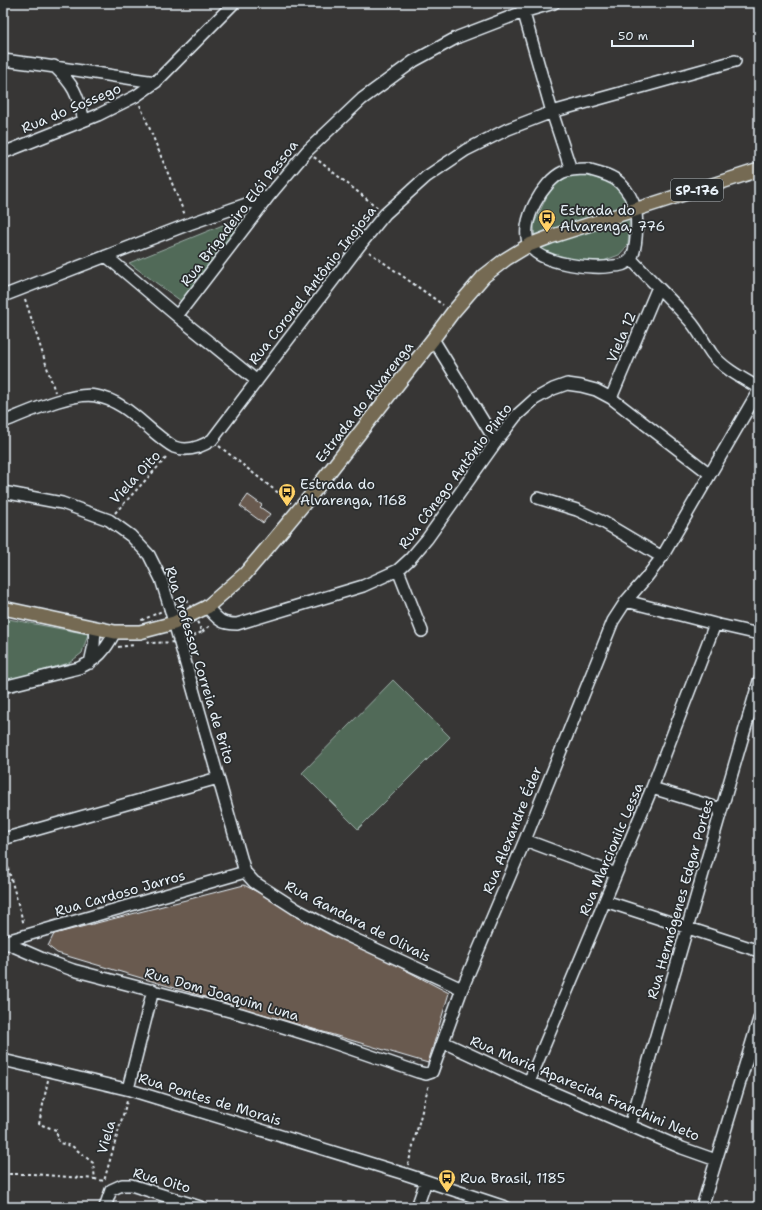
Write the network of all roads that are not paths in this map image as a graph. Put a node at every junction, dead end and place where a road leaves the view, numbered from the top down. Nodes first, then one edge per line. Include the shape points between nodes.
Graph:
1 (234, 3) edge
2 (554, 3) edge
3 (522, 7) edge
4 (3, 60) edge
5 (735, 61) dead end
6 (54, 66) junction
7 (156, 82) junction
8 (552, 112) junction
9 (84, 120) junction
10 (3, 153) edge
11 (571, 170) junction
12 (759, 170) edge
13 (269, 196) junction
14 (636, 210) junction
15 (529, 245) junction
16 (106, 256) junction
17 (630, 259) junction
18 (658, 287) junction
19 (3, 296) edge
20 (177, 316) junction
21 (434, 339) junction
22 (257, 381) junction
23 (759, 389) edge
24 (611, 398) junction
25 (3, 422) edge
26 (496, 442) junction
27 (710, 474) junction
28 (3, 492) edge
29 (538, 498) dead end
30 (662, 557) junction
31 (398, 570) junction
32 (626, 601) junction
33 (207, 607) junction
34 (3, 608) edge
35 (174, 623) junction
36 (715, 624) junction
37 (95, 628) junction
38 (422, 631) dead end
39 (115, 632) junction
40 (759, 634) edge
41 (90, 663) junction
42 (759, 681) edge
43 (3, 687) edge
44 (218, 778) junction
45 (652, 788) junction
46 (721, 809) junction
47 (3, 838) edge
48 (525, 840) junction
49 (245, 872) junction
50 (616, 874) junction
51 (605, 901) junction
52 (688, 928) junction
53 (4, 942) edge
54 (759, 950) edge
55 (462, 989) junction
56 (152, 990) junction
57 (759, 1019) edge
58 (443, 1042) junction
59 (3, 1060) edge
60 (432, 1072) joint
61 (529, 1082) junction
62 (129, 1090) junction
63 (630, 1126) junction
64 (716, 1160) junction
65 (426, 1181) junction
66 (105, 1205) edge
67 (200, 1207) edge
68 (417, 1207) edge
69 (505, 1207) edge
70 (702, 1207) edge

1 - 7 street, Rua do Sossego
2 - 3 street, Rua Brigadeiro Elói Pessoa
3 - 8 street
3 - 13 street, Rua Brigadeiro Elói Pessoa via 414,61 362,99 307,151
4 - 6 street
5 - 8 street, Rua Coronel Antônio Inojosa
6 - 7 street
6 - 9 street via 73,87
7 - 9 street, Rua do Sossego via 136,96
8 - 11 street
8 - 22 street, Rua Coronel Antônio Inojosa via 508,129 466,150 426,177 385,214
9 - 10 street, Rua do Sossego
11 - 14 street via 587,169 600,172 620,182
11 - 15 street via 551,181 533,207 526,235
12 - 14 main road, Estrada do Alvarenga / SP-176
13 - 16 street
13 - 20 street, Rua Brigadeiro Elói Pessoa
14 - 15 main road, Estrada do Alvarenga / SP-176
14 - 17 street via 635,244
15 - 17 street via 544,256 577,266 612,267 624,264
15 - 21 main road, Estrada do Alvarenga / SP-176 via 484,276
16 - 19 street
16 - 20 street
17 - 18 street
18 - 23 street via 695,327 719,362
18 - 24 street, Viela 12
20 - 22 street
21 - 26 street
21 - 33 main road, Estrada do Alvarenga / SP-176 via 299,510 244,574
22 - 25 street, Rua Coronel Antônio Inojosa via 212,440 191,449 176,447 112,400 95,395 58,401
23 - 27 street, Rua Alexandre Éder
24 - 26 street, Rua Cônego Antônio Pinto via 581,386 567,384 553,389 535,399 516,416
24 - 27 street, Rua Cônego Antônio Pinto
26 - 31 street, Rua Cônego Antônio Pinto via 427,539
27 - 30 street, Rua Alexandre Éder
28 - 35 street, Rua Professor Correia de Brito via 62,503 109,520 131,536 149,555 161,579
29 - 30 street via 577,510
30 - 32 street, Rua Alexandre Éder
31 - 33 street, Rua Cônego Antônio Pinto via 363,586 237,624 226,624
31 - 38 street
32 - 36 street
32 - 48 street, Rua Alexandre Éder via 613,621
33 - 35 main road, Estrada do Alvarenga / SP-176
34 - 37 main road, Estrada do Alvarenga / SP-176
35 - 39 main road, Estrada do Alvarenga / SP-176 via 146,631
35 - 44 street, Rua Professor Correia de Brito
36 - 40 street
36 - 45 street, Rua Marcionilc Lessa
37 - 39 main road, Estrada do Alvarenga / SP-176
37 - 41 street
39 - 41 street via 102,654
41 - 43 street
42 - 46 street, Rua Hermógenes Edgar Portes
44 - 47 street
44 - 49 street, Rua Professor Correia de Brito
45 - 46 street
45 - 50 street, Rua Marcionilc Lessa
46 - 52 street, Rua Hermógenes Edgar Portes
48 - 50 street
48 - 55 street, Rua Alexandre Éder
49 - 53 street, Rua Cardoso Jarros
49 - 55 street, Rua Gandara de Olivais via 254,882 296,909
50 - 51 street, Rua Marcionilc Lessa
51 - 52 street
51 - 61 street, Rua Marcionilc Lessa
52 - 54 street
52 - 63 street, Rua Hermógenes Edgar Portes
53 - 56 street, Rua Dom Joaquim Luna via 73,970
55 - 58 street, Rua Alexandre Éder
56 - 60 street, Rua Dom Joaquim Luna via 284,1027 418,1072
56 - 62 street
57 - 64 street
58 - 60 street, Rua Alexandre Éder
58 - 61 street, Rua Maria Aparecida Franchini Neto
59 - 62 street, Rua Pontes de Morais
61 - 63 street, Rua Maria Aparecida Franchini Neto
62 - 65 street, Rua Pontes de Morais
63 - 64 street, Rua Maria Aparecida Franchini Neto
64 - 70 street
65 - 68 street
65 - 69 street, Rua Pontes de Morais
66 - 67 street, Rua Oito via 111,1190 122,1185 131,1185

